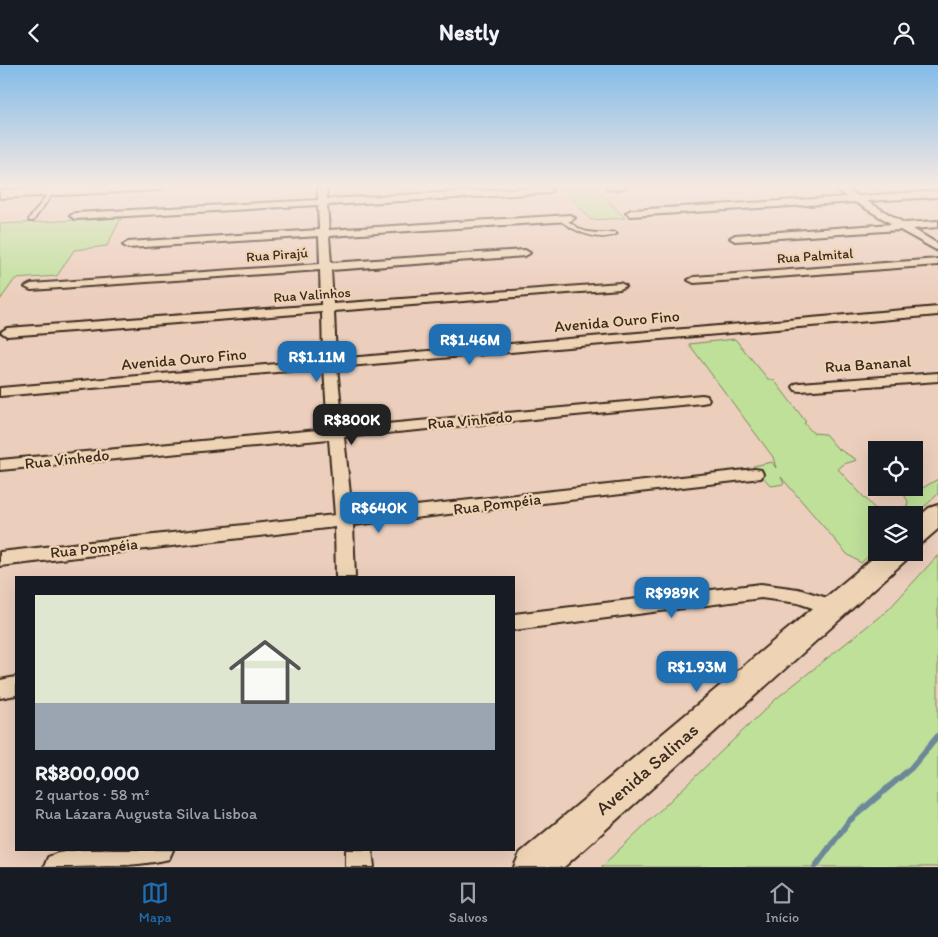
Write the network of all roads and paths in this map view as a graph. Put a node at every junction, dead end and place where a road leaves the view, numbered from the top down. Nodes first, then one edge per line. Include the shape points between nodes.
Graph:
1 (324, 223) edge
2 (472, 223) edge
3 (569, 223) edge
4 (896, 223) edge
5 (938, 225) edge
6 (902, 227) junction
7 (325, 232) junction
8 (614, 233) dead end
9 (735, 238) dead end
10 (128, 245) dead end
11 (938, 248) edge
12 (526, 253) dead end
13 (938, 262) edge
14 (327, 267) junction
15 (694, 280) dead end
16 (620, 286) dead end
17 (31, 287) dead end
18 (328, 309) junction
19 (938, 311) edge
20 (7, 332) dead end
21 (330, 364) junction
22 (938, 377) edge
23 (800, 387) dead end
24 (0, 392) edge
25 (702, 399) dead end
26 (336, 433) junction
27 (0, 465) edge
28 (755, 474) dead end
29 (938, 514) edge
30 (344, 521) junction
31 (923, 528) edge
32 (0, 559) edge
33 (887, 561) edge
34 (346, 576) edge
35 (833, 607) junction
36 (515, 622) edge
37 (15, 687) edge
38 (0, 689) edge
39 (154, 851) edge
40 (359, 851) edge
41 (58, 867) edge
42 (360, 867) edge
43 (534, 867) edge

1 - 7 street
2 - 7 street
3 - 8 lane via 583,233
4 - 6 street
5 - 6 street
6 - 9 street
6 - 11 street
7 - 10 street
7 - 14 street
12 - 14 street, Rua Pirajú
13 - 15 street, Rua Palmital
14 - 17 street, Rua Pirajú
14 - 18 street
16 - 18 street, Rua Valinhos
18 - 20 street, Rua Valinhos
18 - 21 street
19 - 21 street, Avenida Ouro Fino
21 - 24 street, Avenida Ouro Fino
21 - 26 street
22 - 23 street, Rua Bananal
25 - 26 street, Rua Vinhedo
26 - 27 street, Rua Vinhedo
26 - 30 street
28 - 30 street, Rua Pompéia
29 - 31 street
30 - 32 street, Rua Pompéia
30 - 34 street
33 - 35 street, Avenida Salinas
35 - 36 street via 798,595 761,591
35 - 43 street, Avenida Salinas
37 - 38 street
39 - 41 street
40 - 42 street

